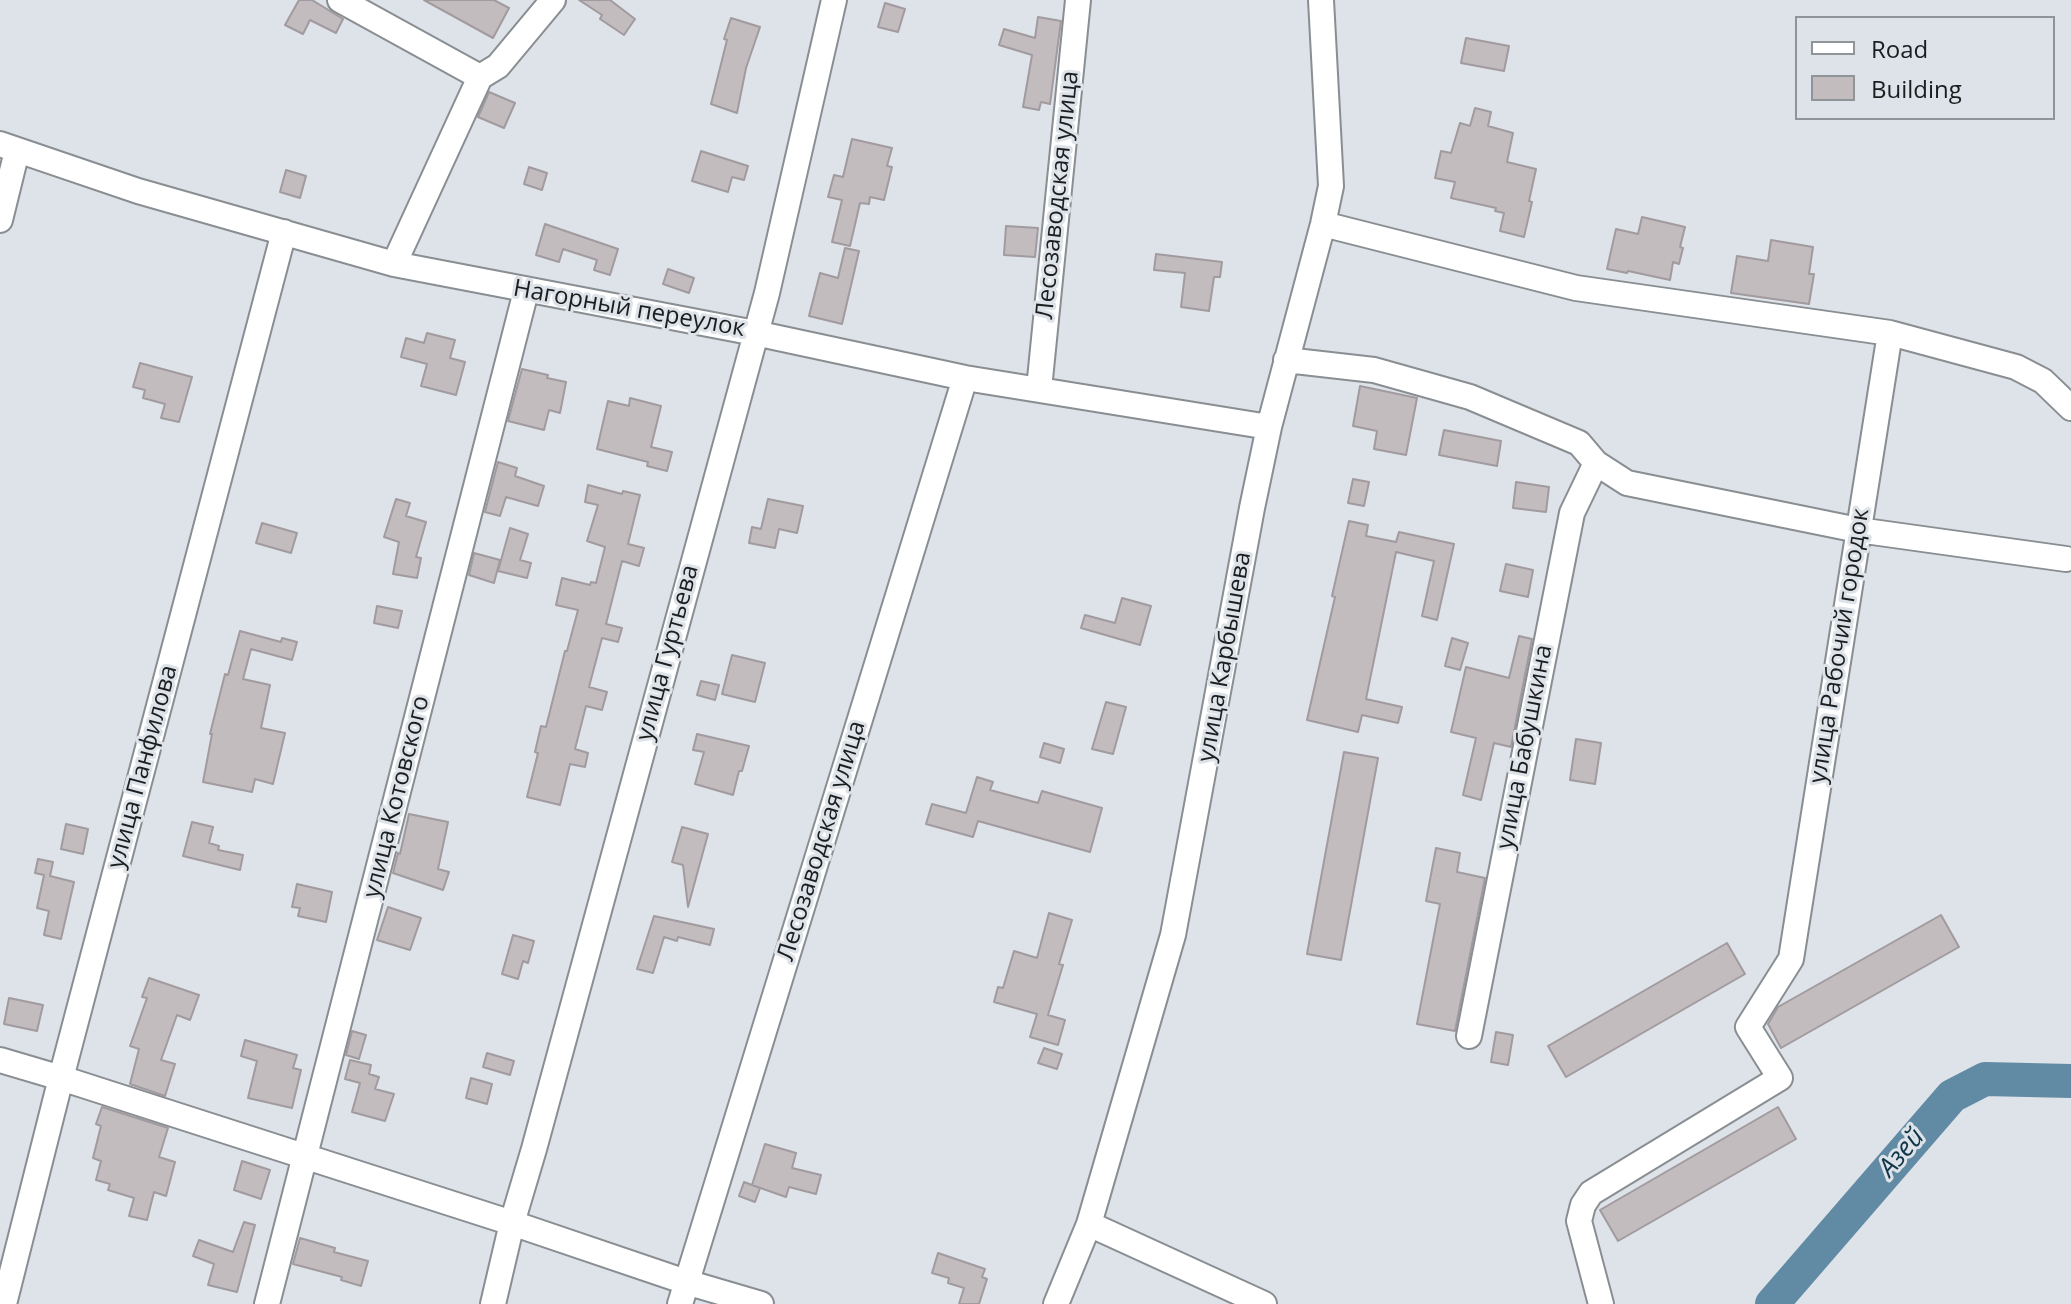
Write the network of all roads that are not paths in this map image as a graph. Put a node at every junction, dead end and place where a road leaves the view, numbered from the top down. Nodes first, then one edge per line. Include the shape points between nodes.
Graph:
1 (340, 0) edge
2 (553, 0) edge
3 (834, 0) edge
4 (1078, 0) edge
5 (1321, 0) edge
6 (480, 77) junction
7 (9, 148) edge
8 (0, 220) edge
9 (1323, 224) junction
10 (284, 232) junction
11 (394, 264) junction
12 (526, 291) junction
13 (755, 333) junction
14 (1890, 333) junction
15 (1286, 360) junction
16 (965, 378) junction
17 (1039, 389) junction
18 (2071, 408) edge
19 (1269, 427) junction
20 (1596, 463) junction
21 (1858, 530) junction
22 (2066, 559) dead end
23 (1469, 1036) dead end
24 (0, 1060) edge
25 (61, 1078) junction
26 (305, 1156) junction
27 (512, 1223) junction
28 (1089, 1224) junction
29 (683, 1293) edge
30 (4, 1304) edge
31 (267, 1304) edge
32 (493, 1304) edge
33 (761, 1304) edge
34 (1056, 1304) edge
35 (1264, 1304) edge
36 (1601, 1304) edge

1 - 6 street
2 - 6 street via 498,66
3 - 13 street, улица Гуртьева
4 - 17 street, Лесозаводская улица
5 - 9 street, улица Карбышева via 1331,186
6 - 11 street
7 - 8 street
7 - 10 street, Нагорный переулок
9 - 14 street via 1576,288
9 - 15 street, улица Карбышева
10 - 11 street, Нагорный переулок
10 - 25 street, улица Панфилова
11 - 12 street, Нагорный переулок
12 - 13 street, Нагорный переулок
12 - 26 street, улица Котовского
13 - 16 street, Нагорный переулок
13 - 27 street, улица Гуртьева
14 - 18 street via 2016,367 2043,381
14 - 21 street, улица Рабочий городок
15 - 19 street, улица Карбышева
15 - 20 street via 1374,370 1470,397 1579,443
16 - 17 street, Нагорный переулок
16 - 29 street, Лесозаводская улица
17 - 19 street, Нагорный переулок
19 - 28 street, улица Карбышева via 1173,935
20 - 21 street via 1627,483
20 - 23 street, улица Бабушкина via 1572,513
21 - 22 street
21 - 36 street, улица Рабочий городок via 1791,959 1748,1027 1780,1078 1591,1193 1579,1221
24 - 25 street
25 - 26 street
25 - 30 street, улица Панфилова
26 - 27 street
26 - 31 street, улица Котовского
27 - 29 street
27 - 32 street, улица Гуртьева
28 - 34 street, улица Карбышева
28 - 35 street
29 - 33 street

